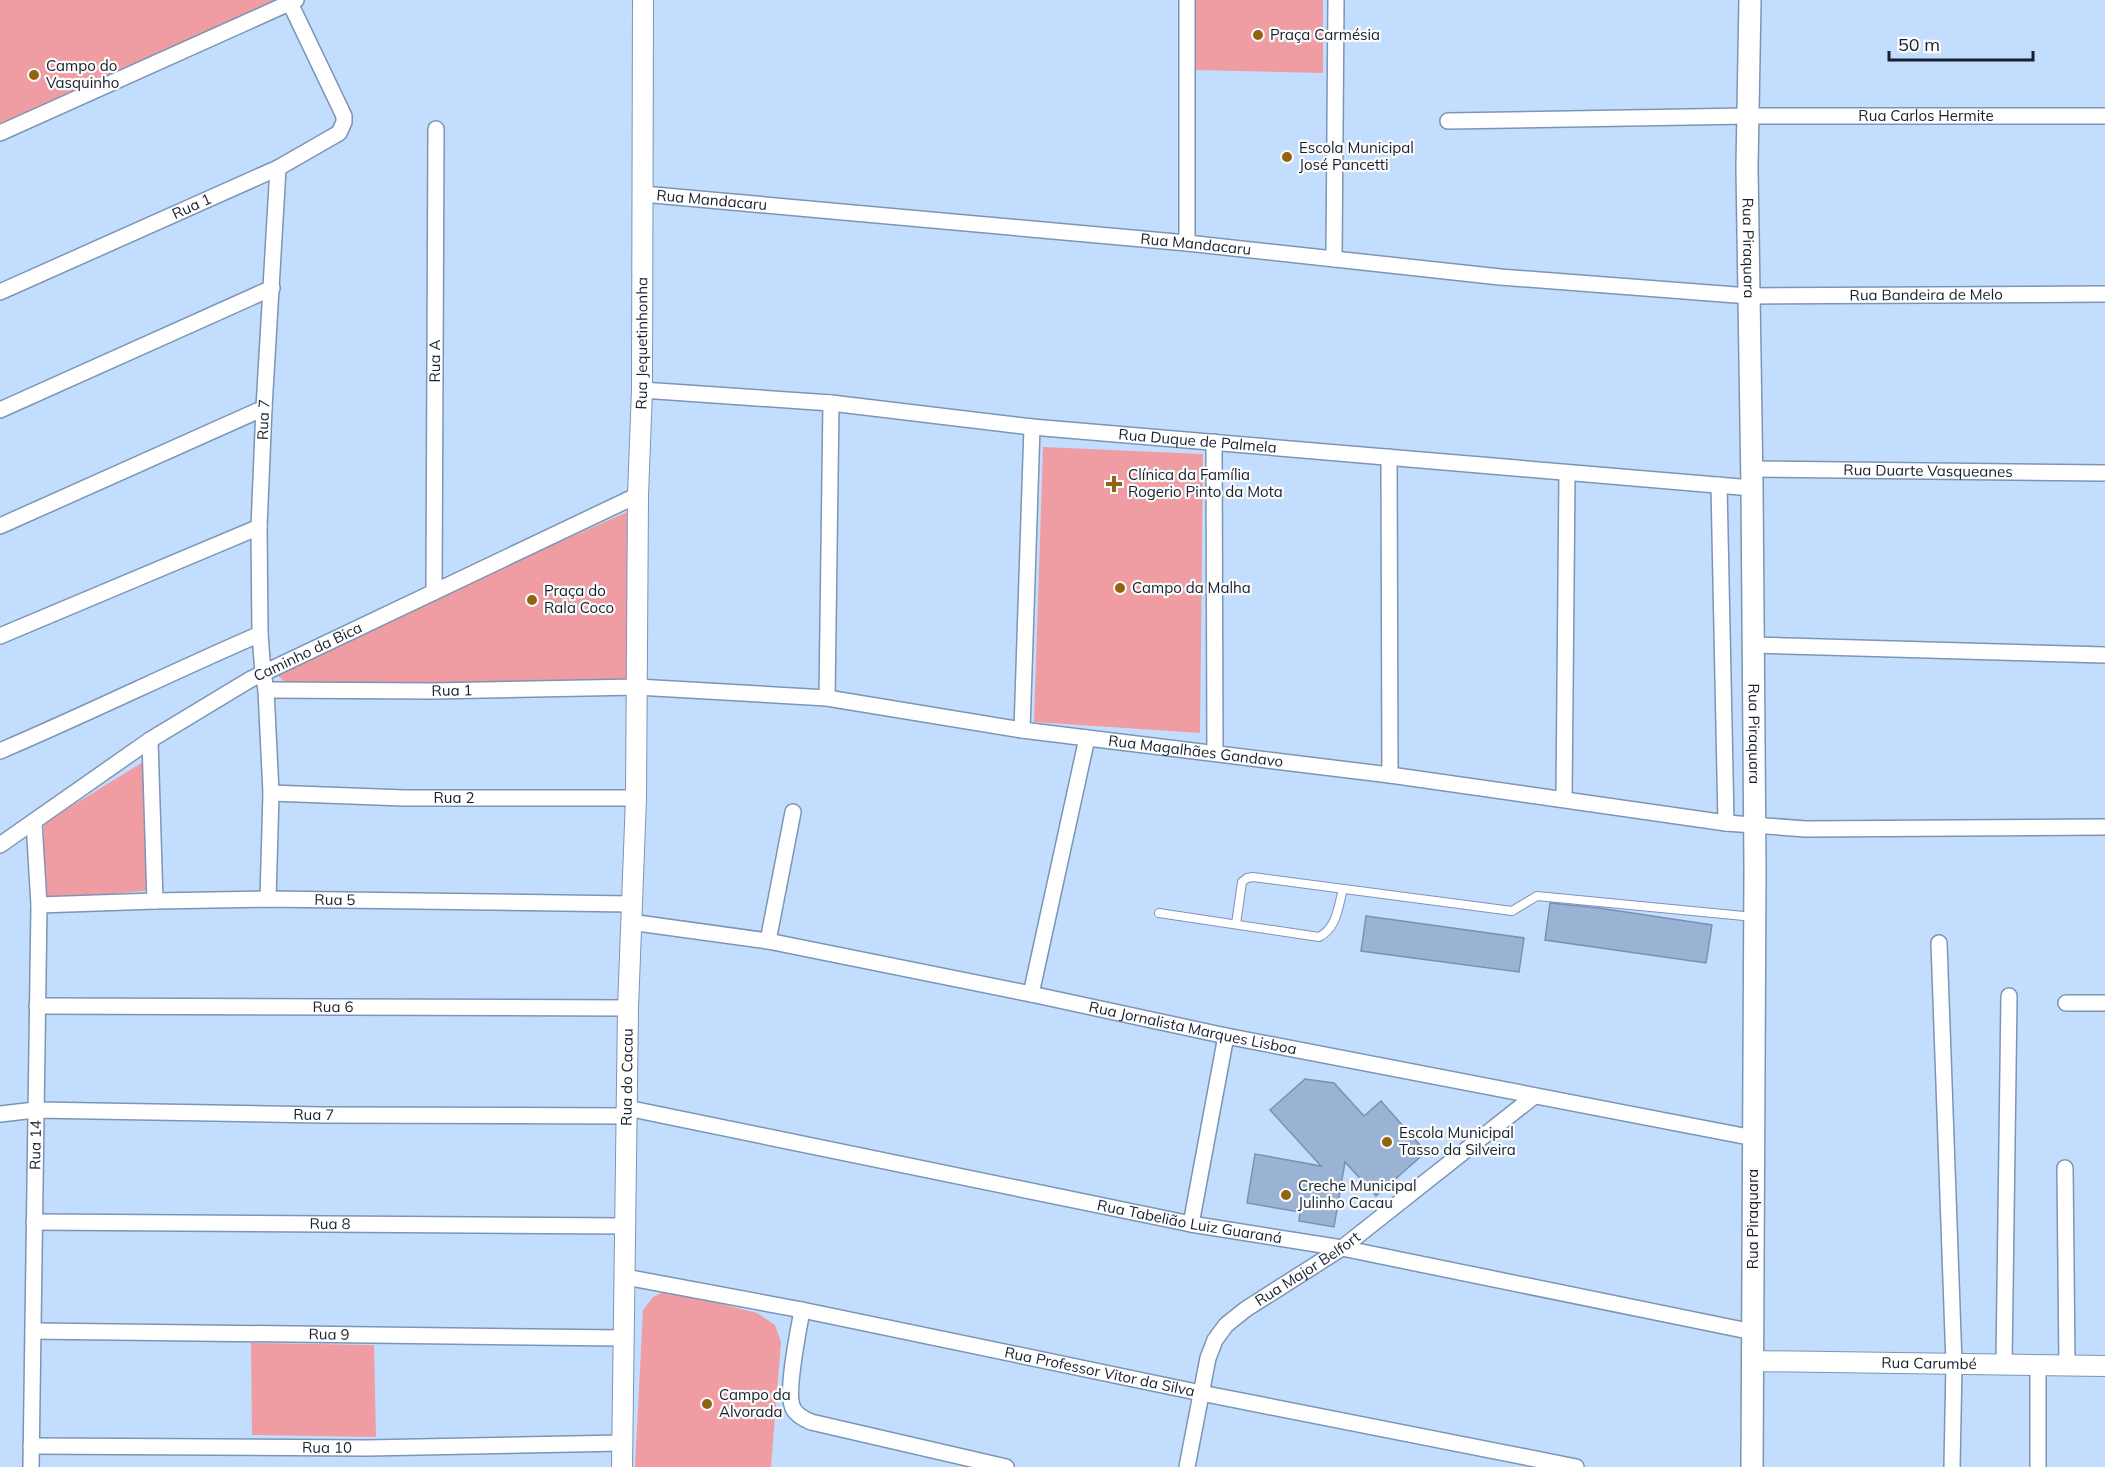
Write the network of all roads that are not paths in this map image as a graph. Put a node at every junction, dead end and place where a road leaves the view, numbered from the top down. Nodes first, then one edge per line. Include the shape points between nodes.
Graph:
1 (643, 0) edge
2 (1187, 0) edge
3 (1336, 0) edge
4 (1750, 0) edge
5 (293, 1) edge
6 (1748, 116) junction
7 (2105, 116) edge
8 (1448, 121) dead end
9 (436, 129) dead end
10 (0, 133) edge
11 (278, 168) junction
12 (643, 194) junction
13 (1187, 243) junction
14 (1334, 259) junction
15 (272, 288) junction
16 (0, 292) edge
17 (2105, 294) edge
18 (1749, 296) junction
19 (642, 390) junction
20 (831, 403) junction
21 (264, 408) junction
22 (0, 410) edge
23 (1032, 427) junction
24 (1214, 442) junction
25 (1389, 457) junction
26 (2105, 473) edge
27 (1567, 474) junction
28 (1752, 478) junction
29 (1719, 485) junction
30 (638, 495) junction
31 (0, 526) edge
32 (260, 527) junction
33 (434, 592) junction
34 (260, 634) junction
35 (0, 636) edge
36 (1753, 645) junction
37 (2105, 655) edge
38 (262, 673) junction
39 (637, 687) junction
40 (266, 690) junction
41 (827, 698) junction
42 (1022, 730) junction
43 (1087, 738) junction
44 (150, 740) junction
45 (0, 751) edge
46 (1215, 752) junction
47 (1389, 775) junction
48 (271, 793) junction
49 (636, 798) junction
50 (1564, 798) junction
51 (793, 812) dead end
52 (34, 822) junction
53 (1726, 823) junction
54 (1755, 826) junction
55 (2105, 827) edge
56 (0, 845) edge
57 (1343, 889) junction
58 (268, 899) junction
59 (155, 901) junction
60 (39, 905) junction
61 (631, 913) junction
62 (1159, 913) dead end
63 (1755, 917) junction
64 (1236, 924) junction
65 (768, 941) junction
66 (1939, 943) dead end
67 (1031, 994) junction
68 (2009, 996) dead end
69 (2066, 1002) dead end
70 (2105, 1004) edge
71 (37, 1006) junction
72 (628, 1008) junction
73 (1226, 1036) junction
74 (1533, 1097) junction
75 (35, 1110) junction
76 (627, 1112) junction
77 (0, 1114) edge
78 (1754, 1138) junction
79 (2065, 1168) dead end
80 (33, 1222) junction
81 (1191, 1224) junction
82 (626, 1226) junction
83 (1341, 1248) junction
84 (625, 1277) junction
85 (802, 1310) junction
86 (33, 1330) junction
87 (1753, 1332) junction
88 (624, 1338) junction
89 (1753, 1361) junction
90 (1954, 1364) junction
91 (2004, 1364) junction
92 (2038, 1365) junction
93 (2067, 1365) junction
94 (2105, 1366) edge
95 (1201, 1394) junction
96 (622, 1443) junction
97 (31, 1446) junction
98 (31, 1467) edge
99 (622, 1467) edge
100 (1006, 1467) edge
101 (1187, 1467) edge
102 (1576, 1467) edge
103 (1752, 1467) edge
104 (1952, 1467) edge
105 (2038, 1467) edge

1 - 12 street, Rua Jequetinhonha
2 - 13 street
3 - 14 street
4 - 6 main road, Rua Piraquara
5 - 10 street
5 - 11 street, Rua 1 via 344,122 339,133
6 - 7 street, Rua Carlos Hermite
6 - 8 street, Rua Carlos Hermite
6 - 18 main road, Rua Piraquara
9 - 33 street, Rua A
11 - 15 street, Rua 7
11 - 16 street, Rua 1
12 - 13 street, Rua Mandacaru
12 - 19 street, Rua Jequetinhonha
13 - 14 street, Rua Mandacaru
14 - 18 street, Rua Mandacaru via 1500,277
15 - 21 street, Rua 7
15 - 22 street
17 - 18 street, Rua Bandeira de Melo
18 - 28 main road, Rua Piraquara
19 - 20 street, Rua Duque de Palmela
19 - 30 street, Rua Jequetinhonha
20 - 23 street, Rua Duque de Palmela
20 - 41 street
21 - 31 street
21 - 32 street, Rua 7
23 - 24 street, Rua Duque de Palmela
23 - 42 street
24 - 25 street, Rua Duque de Palmela
24 - 46 street
25 - 27 street, Rua Duque de Palmela
25 - 47 street
26 - 28 street, Rua Duarte Vasqueanes
27 - 29 street, Rua Duque de Palmela
27 - 50 street
28 - 29 street, Rua Duque de Palmela
28 - 36 main road, Rua Piraquara
29 - 53 street
30 - 33 street, Caminho da Bica
30 - 39 street, Rua Jequetinhonha
32 - 34 street, Rua 7
32 - 35 street
33 - 38 street, Caminho da Bica
34 - 38 street, Rua 7
34 - 45 street
36 - 37 street
36 - 54 main road, Rua Piraquara
38 - 40 street, Rua 7
38 - 44 street, Caminho da Bica
39 - 40 street, Rua 1 via 432,692
39 - 41 street, Rua Magalhães Gandavo
39 - 49 street, Rua do Cacau
40 - 48 street, Rua 7
41 - 42 street, Rua Magalhães Gandavo
42 - 43 street, Rua Magalhães Gandavo
43 - 46 street, Rua Magalhães Gandavo
43 - 67 street
44 - 52 street, Caminho da Bica
44 - 59 street
46 - 47 street, Rua Magalhães Gandavo
47 - 50 street, Rua Magalhães Gandavo
48 - 49 street, Rua 2 via 404,798
48 - 58 street, Rua 7
49 - 61 street, Rua do Cacau
50 - 53 street, Rua Magalhães Gandavo
51 - 65 street
52 - 56 street, Caminho da Bica
52 - 60 street, Rua 14
53 - 54 street, Rua Magalhães Gandavo
54 - 55 street, Rua Magalhães Gandavo
54 - 63 main road, Rua Piraquara
57 - 63 lane via 1512,911 1537,896
57 - 64 lane via 1333,926 1320,937
57 - 64 lane via 1247,878 1242,882
58 - 59 street, Rua 5
58 - 61 street, Rua 5
59 - 60 street, Rua 5
60 - 71 street, Rua 14
61 - 65 street, Rua Jornalista Marques Lisboa
61 - 72 street, Rua do Cacau
62 - 64 lane
63 - 78 main road, Rua Piraquara
65 - 67 street, Rua Jornalista Marques Lisboa
66 - 90 street
67 - 73 street, Rua Jornalista Marques Lisboa
68 - 91 street
69 - 70 street
71 - 72 street, Rua 6
71 - 75 street, Rua 14
72 - 76 street, Rua do Cacau
73 - 74 street, Rua Jornalista Marques Lisboa
73 - 81 street
74 - 78 street, Rua Jornalista Marques Lisboa
74 - 83 street, Rua Major Belfort
75 - 76 street, Rua 7 via 254,1114
75 - 77 street, Rua 7
75 - 80 street, Rua 14
76 - 81 street, Rua Tabelião Luiz Guaraná
76 - 82 street, Rua do Cacau
78 - 87 main road, Rua Piraquara
79 - 93 street
80 - 82 street, Rua 8
80 - 86 street, Rua 14
81 - 83 street, Rua Tabelião Luiz Guaraná
82 - 84 street, Rua do Cacau
83 - 87 street, Rua Tabelião Luiz Guaraná
83 - 95 street, Rua Major Belfort via 1226,1325 1208,1358
84 - 85 street, Rua Professor Vitor da Silva
84 - 88 street, Rua do Cacau
85 - 95 street, Rua Professor Vitor da Silva
85 - 100 street via 790,1393 793,1410 801,1417
86 - 88 street, Rua 9
86 - 97 street, Rua 14
87 - 89 main road, Rua Piraquara
88 - 96 street, Rua do Cacau
89 - 90 street, Rua Carumbé
89 - 103 main road, Rua Piraquara
90 - 91 street, Rua Carumbé
90 - 104 street
91 - 92 street, Rua Carumbé
92 - 93 street, Rua Carumbé
92 - 105 street
93 - 94 street, Rua Carumbé
95 - 101 street, Rua Major Belfort
95 - 102 street, Rua Professor Vitor da Silva
96 - 97 street, Rua 10 via 367,1448
96 - 99 street, Rua do Cacau
97 - 98 street, Rua 14

